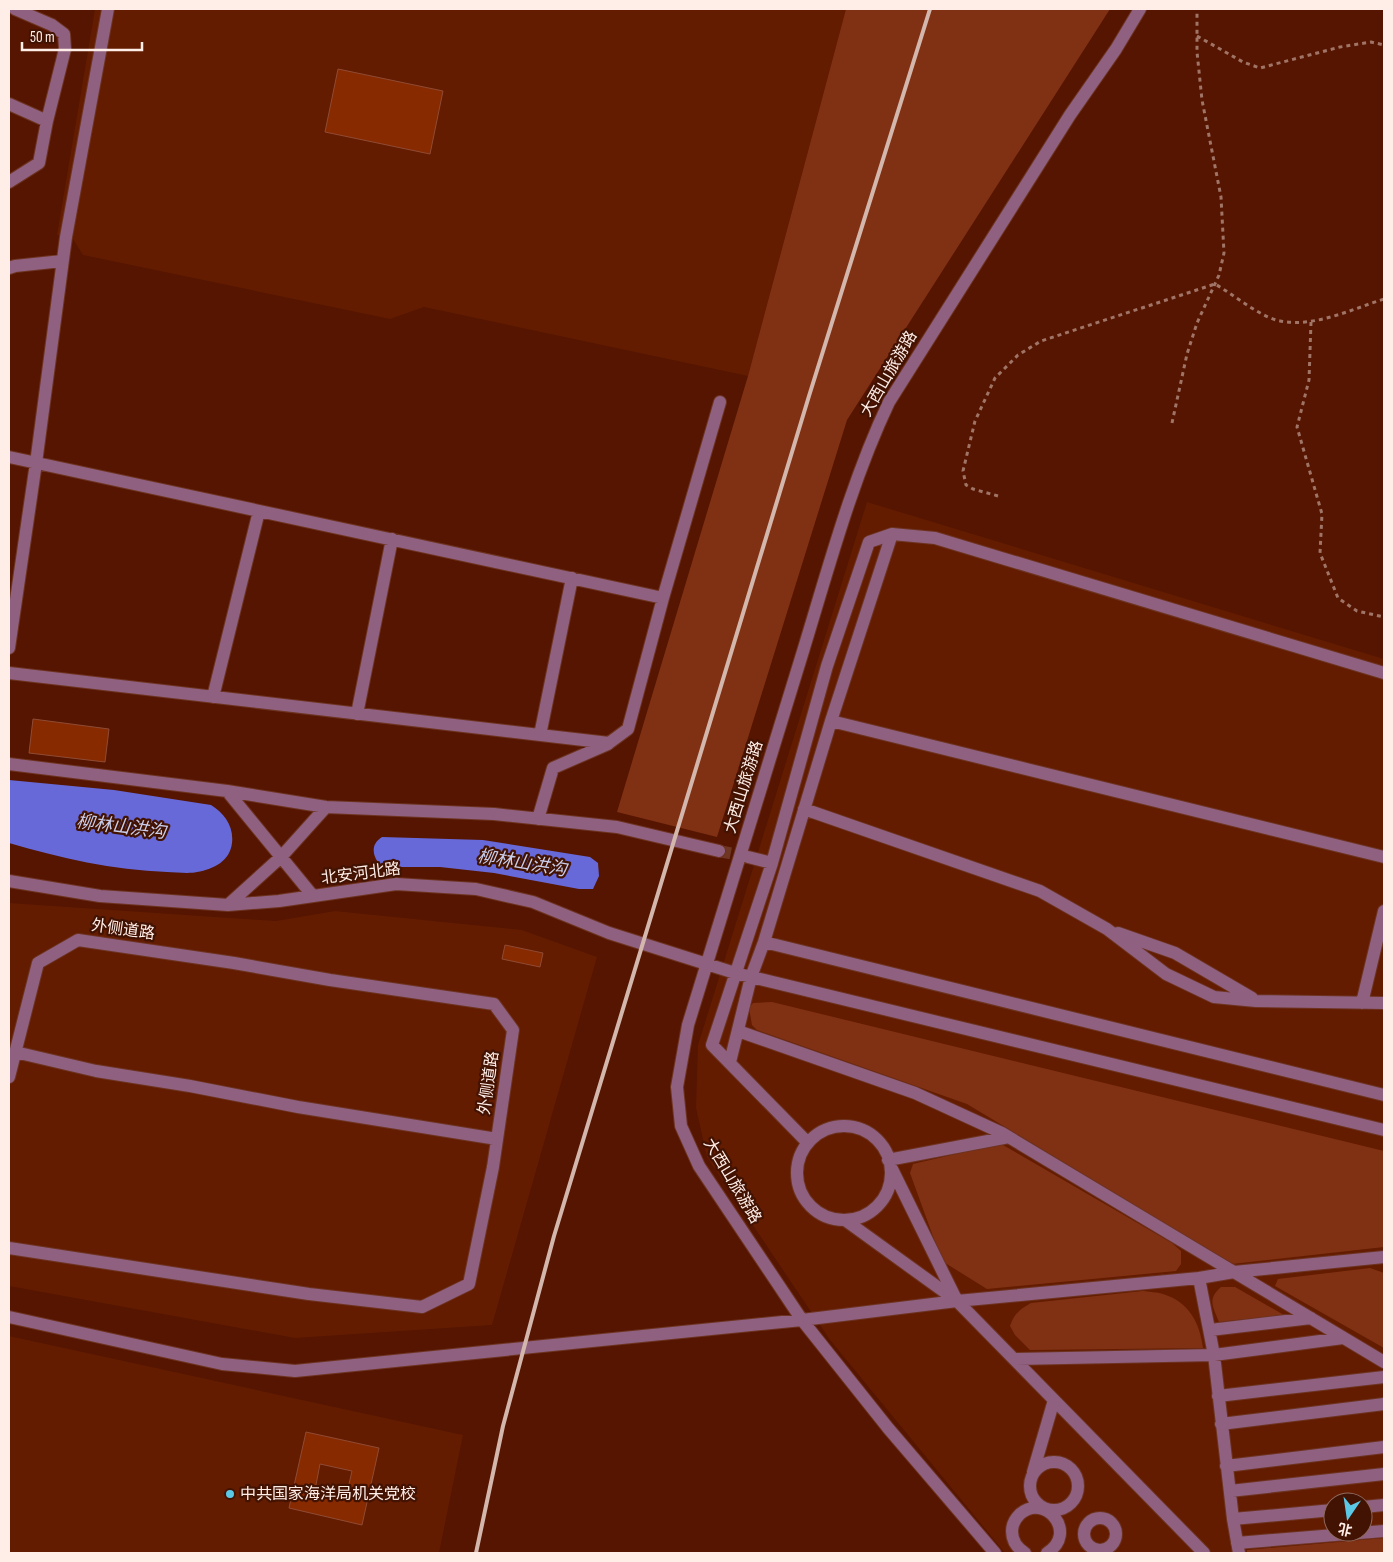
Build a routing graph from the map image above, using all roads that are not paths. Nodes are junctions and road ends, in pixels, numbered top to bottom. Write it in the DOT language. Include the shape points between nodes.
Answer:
graph roads {
  1 [pos="15,9"];
  2 [pos="108,9"];
  3 [pos="1140,9"];
  4 [pos="9,104"];
  5 [pos="47,121"];
  6 [pos="9,182"];
  7 [pos="62,261"];
  8 [pos="9,268"];
  9 [pos="720,402"];
  10 [pos="9,457"];
  11 [pos="36,463"];
  12 [pos="259,511"];
  13 [pos="892,534"];
  14 [pos="392,540"];
  15 [pos="572,578"];
  16 [pos="663,598"];
  17 [pos="9,648"];
  18 [pos="1384,672"];
  19 [pos="9,673"];
  20 [pos="214,697"];
  21 [pos="357,714"];
  22 [pos="831,721"];
  23 [pos="540,735"];
  24 [pos="609,743"];
  25 [pos="9,764"];
  26 [pos="227,792"];
  27 [pos="326,807"];
  28 [pos="804,808"];
  29 [pos="538,819"];
  30 [pos="719,851"];
  31 [pos="748,857"];
  32 [pos="1384,857"];
  33 [pos="281,858"];
  34 [pos="772,863"];
  35 [pos="9,881"];
  36 [pos="313,896"];
  37 [pos="228,905"];
  38 [pos="1384,911"];
  39 [pos="1107,929"];
  40 [pos="764,942"];
  41 [pos="707,964"];
  42 [pos="735,973"];
  43 [pos="751,977"];
  44 [pos="1256,1000"];
  45 [pos="1362,1003"];
  46 [pos="1384,1003"];
  47 [pos="738,1031"];
  48 [pos="15,1052"];
  49 [pos="730,1062"];
  50 [pos="9,1077"];
  51 [pos="1384,1096"];
  52 [pos="1384,1130"];
  53 [pos="1009,1137"];
  54 [pos="497,1139"];
  55 [pos="808,1143"];
  56 [pos="889,1163"];
  57 [pos="845,1220"];
  58 [pos="9,1248"];
  59 [pos="1384,1257"];
  60 [pos="1234,1272"];
  61 [pos="1199,1278"];
  62 [pos="957,1301"];
  63 [pos="9,1317"];
  64 [pos="1310,1318"];
  65 [pos="802,1320"];
  66 [pos="1210,1330"];
  67 [pos="1344,1338"];
  68 [pos="1214,1355"];
  69 [pos="1014,1359"];
  70 [pos="1384,1362"];
  71 [pos="1384,1377"];
  72 [pos="1218,1396"];
  73 [pos="1054,1400"];
  74 [pos="1384,1404"];
  75 [pos="1221,1424"];
  76 [pos="1384,1447"];
  77 [pos="1226,1466"];
  78 [pos="1384,1474"];
  79 [pos="1031,1476"];
  80 [pos="1230,1491"];
  81 [pos="1044,1510"];
  82 [pos="1323,1511"];
  83 [pos="1233,1519"];
  84 [pos="1384,1532"];
  85 [pos="1013,1540"];
  86 [pos="1238,1548"];
  87 [pos="994,1553"];
  88 [pos="1015,1553"];
  89 [pos="1025,1553"];
  90 [pos="1047,1553"];
  91 [pos="1204,1553"];
  1 -- 5 [label="street" via="52,25 64,34 65,49"];
  2 -- 7 [label="street"];
  3 -- 41 [label="street, 大西山旅游路" via="899,385 872,438"];
  4 -- 5 [label="street"];
  5 -- 6 [label="street" via="39,163"];
  7 -- 8 [label="street"];
  7 -- 11 [label="street"];
  9 -- 16 [label="street"];
  10 -- 11 [label="street"];
  11 -- 12 [label="street"];
  11 -- 17 [label="street"];
  12 -- 14 [label="street"];
  12 -- 20 [label="street"];
  13 -- 18 [label="street" via="935,538"];
  13 -- 22 [label="street"];
  13 -- 34 [label="street" via="869,542 827,666"];
  14 -- 15 [label="street"];
  14 -- 21 [label="street"];
  15 -- 16 [label="street"];
  15 -- 23 [label="street"];
  16 -- 24 [label="street" via="628,729"];
  19 -- 20 [label="street"];
  20 -- 21 [label="street"];
  21 -- 23 [label="street"];
  22 -- 28 [label="street"];
  22 -- 32 [label="street"];
  23 -- 24 [label="street"];
  24 -- 29 [label="street" via="553,768"];
  25 -- 26 [label="street"];
  26 -- 27 [label="street"];
  26 -- 33 [label="street"];
  27 -- 29 [label="street" via="494,814"];
  27 -- 33 [label="street"];
  28 -- 39 [label="street" via="1040,892"];
  28 -- 40 [label="street"];
  29 -- 30 [label="street" via="617,827"];
  31 -- 34 [label="street"];
  33 -- 36 [label="street"];
  33 -- 37 [label="street"];
  34 -- 42 [label="street"];
  35 -- 37 [label="street, 北安河北路" via="100,896"];
  36 -- 37 [label="street, 北安河北路"];
  36 -- 41 [label="street, 北安河北路" via="396,884 476,889 533,902 609,933"];
  38 -- 45 [label="street"];
  39 -- 44 [label="street" via="1175,953"];
  39 -- 44 [label="street" via="1166,974 1214,997"];
  40 -- 43 [label="street"];
  40 -- 51 [label="street"];
  41 -- 42 [label="street, 北安河北路"];
  41 -- 65 [label="street, 大西山旅游路" via="688,1025 677,1087 681,1126 699,1166"];
  42 -- 43 [label="street, 北安河北路"];
  42 -- 49 [label="street" via="712,1045"];
  43 -- 47 [label="street"];
  43 -- 52 [label="street, 北安河北路"];
  44 -- 45 [label="street"];
  45 -- 46 [label="street"];
  47 -- 49 [label="street"];
  47 -- 53 [label="street" via="914,1093"];
  48 -- 50 [label="street, 外侧道路"];
  48 -- 54 [label="street" via="96,1071"];
  48 -- 54 [label="street, 外侧道路" via="38,963 78,940 494,1004 513,1030"];
  49 -- 55 [label="street"];
  53 -- 56 [label="street"];
  53 -- 60 [label="street"];
  54 -- 58 [label="street, 外侧道路" via="469,1284 422,1307 309,1294"];
  55 -- 56 [label="street" via="820,1133 849,1127 864,1131 877,1140"];
  55 -- 57 [label="street" via="798,1164 798,1186 816,1211 829,1218"];
  56 -- 57 [label="street" via="890,1182 885,1197 861,1217"];
  56 -- 62 [label="street"];
  57 -- 62 [label="street"];
  59 -- 60 [label="street"];
  60 -- 61 [label="street"];
  60 -- 64 [label="street"];
  61 -- 62 [label="street"];
  61 -- 66 [label="street"];
  62 -- 65 [label="street"];
  62 -- 69 [label="street"];
  63 -- 65 [label="street" via="222,1364 295,1371"];
  64 -- 66 [label="street"];
  64 -- 67 [label="street"];
  65 -- 87 [label="street, 大西山旅游路"];
  66 -- 68 [label="street"];
  67 -- 68 [label="street"];
  67 -- 70 [label="street"];
  68 -- 69 [label="street"];
  68 -- 72 [label="street"];
  69 -- 73 [label="street"];
  71 -- 72 [label="street"];
  72 -- 75 [label="street"];
  73 -- 79 [label="street"];
  73 -- 91 [label="street"];
  74 -- 75 [label="street"];
  75 -- 77 [label="street"];
  76 -- 77 [label="street"];
  77 -- 80 [label="street"];
  78 -- 80 [label="street"];
  79 -- 81 [label="street" via="1033,1499"];
  79 -- 81 [label="street" via="1042,1464 1058,1462 1066,1464 1077,1476 1079,1484 1074,1500 1061,1509"];
  80 -- 83 [label="street"];
  81 -- 85 [label="street" via="1031,1508 1020,1515 1013,1526"];
  81 -- 90 [label="street" via="1056,1519 1060,1534 1054,1548"];
  82 -- 83 [label="street"];
  83 -- 86 [label="street"];
  84 -- 86 [label="street"];
  85 -- 88 [label="street"];
  85 -- 89 [label="street"];
}
